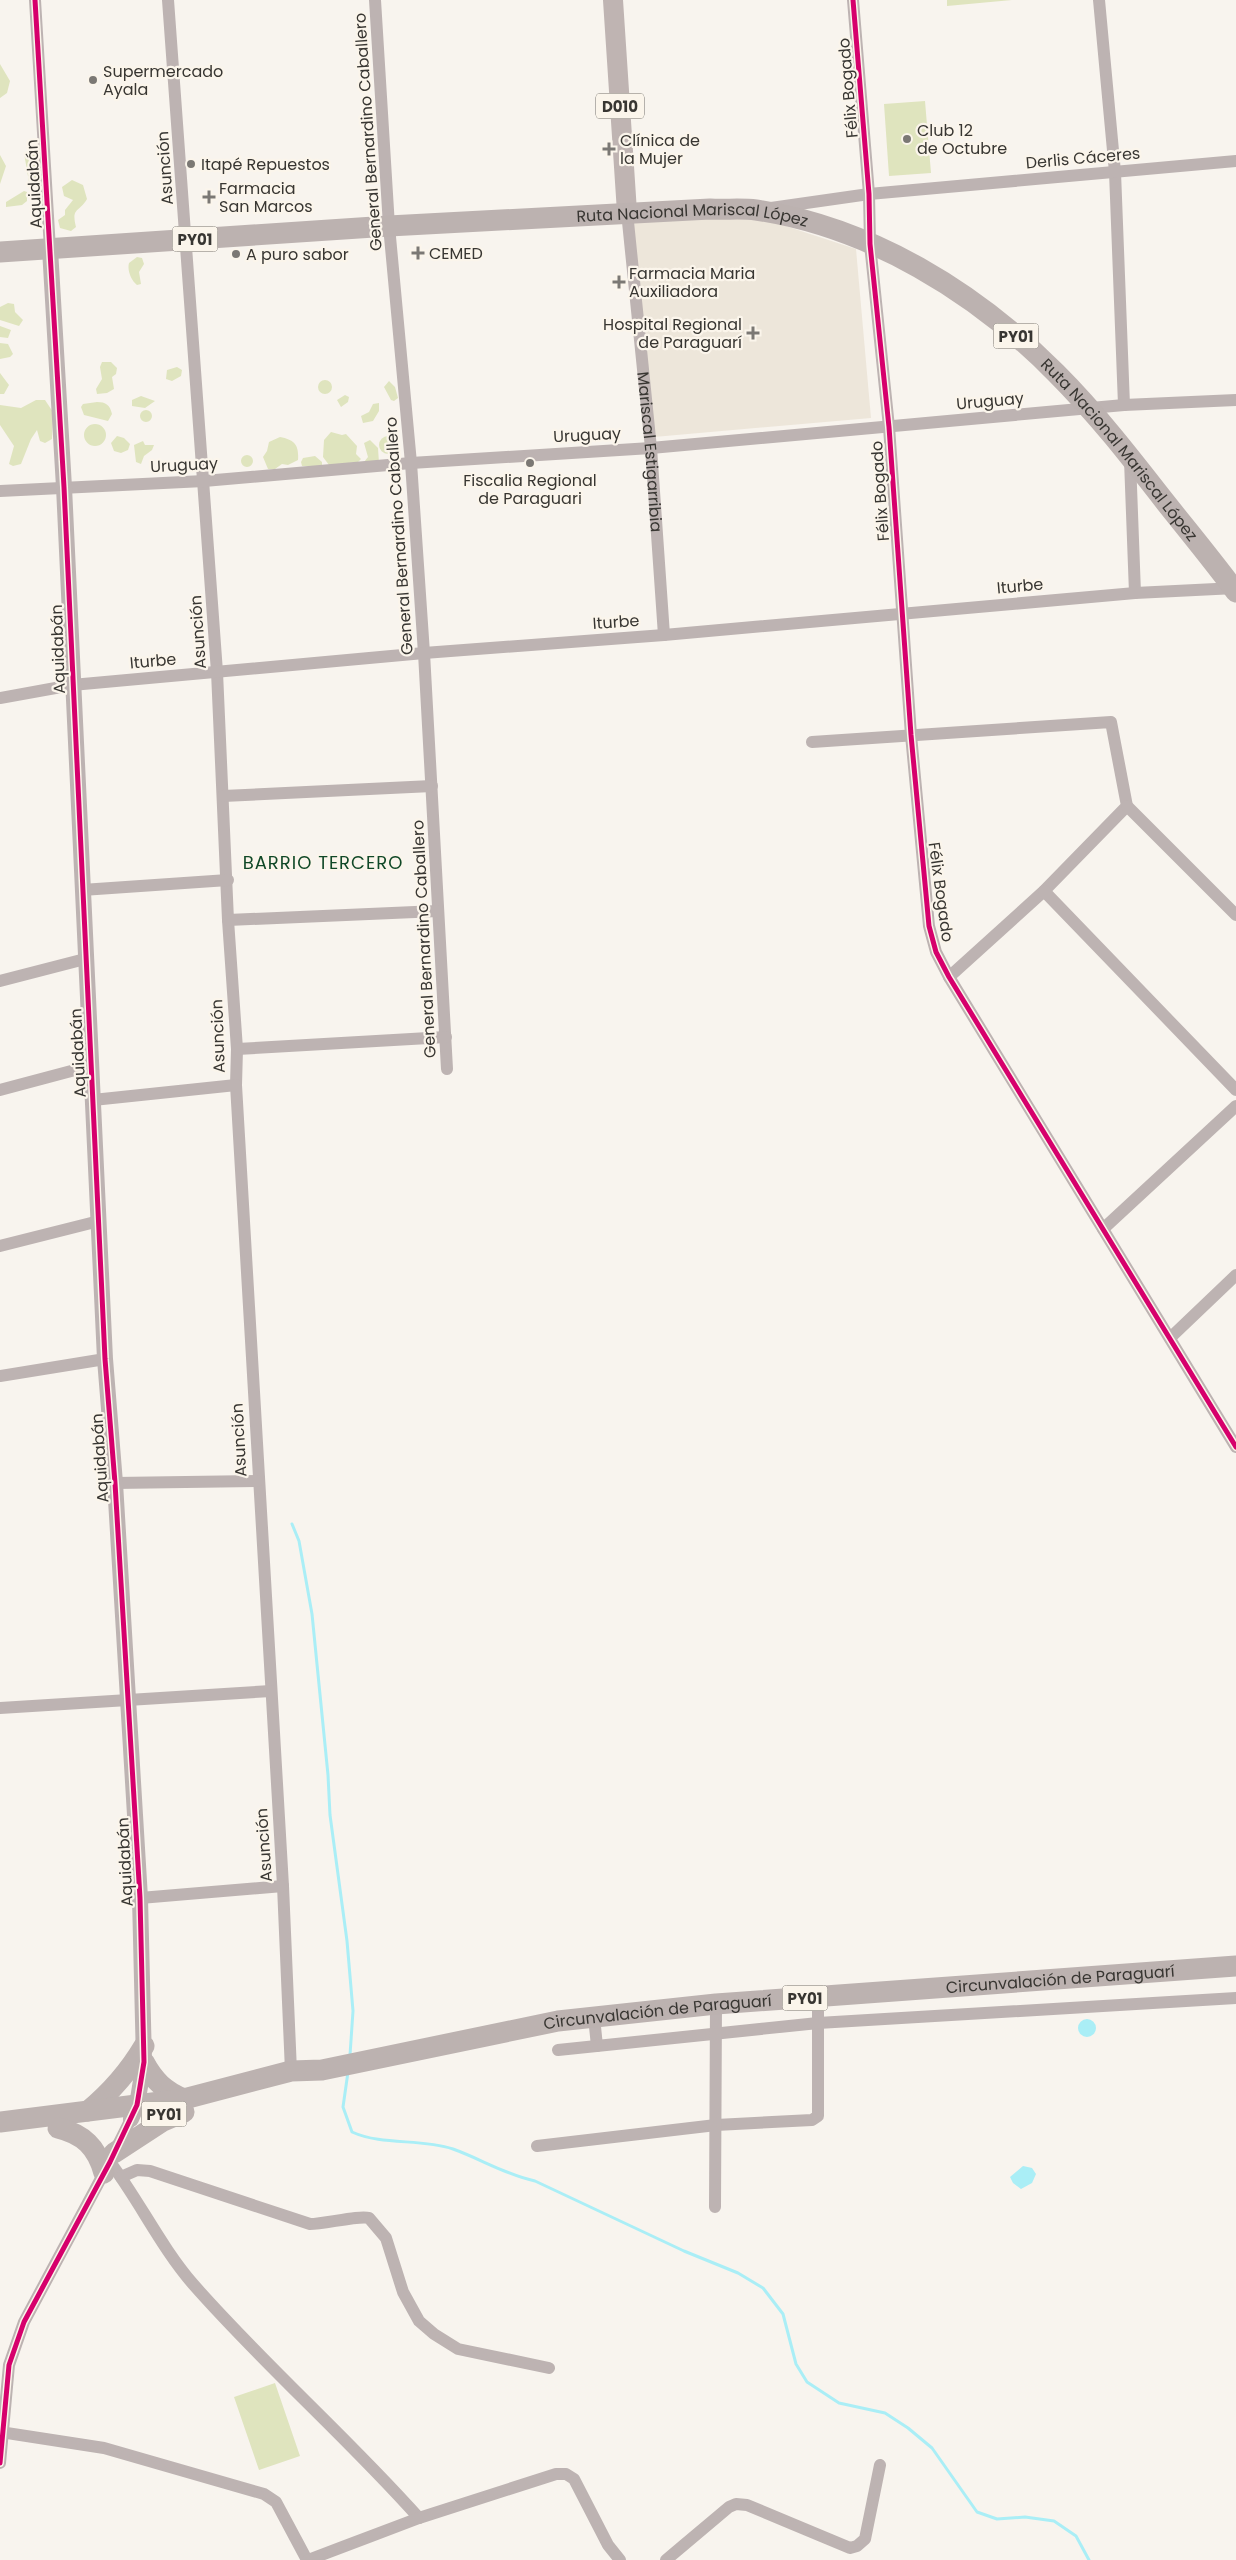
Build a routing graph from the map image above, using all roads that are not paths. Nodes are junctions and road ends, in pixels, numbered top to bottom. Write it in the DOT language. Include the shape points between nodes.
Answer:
graph roads {
  1 [pos="36,0"];
  2 [pos="168,0"];
  3 [pos="376,0"];
  4 [pos="613,0"];
  5 [pos="853,0"];
  6 [pos="1099,0"];
  7 [pos="1236,161"];
  8 [pos="1115,172"];
  9 [pos="869,194"];
  10 [pos="754,210"];
  11 [pos="627,212"];
  12 [pos="389,226"];
  13 [pos="187,239"];
  14 [pos="870,244"];
  15 [pos="50,249"];
  16 [pos="0,252"];
  17 [pos="1236,400"];
  18 [pos="1124,405"];
  19 [pos="1088,409"];
  20 [pos="889,427"];
  21 [pos="651,448"];
  22 [pos="1130,457"];
  23 [pos="411,463"];
  24 [pos="204,481"];
  25 [pos="64,487"];
  26 [pos="0,491"];
  27 [pos="1235,589"];
  28 [pos="1135,593"];
  29 [pos="901,612"];
  30 [pos="664,635"];
  31 [pos="424,653"];
  32 [pos="217,672"];
  33 [pos="72,685"];
  34 [pos="0,698"];
  35 [pos="911,735"];
  36 [pos="812,742"];
  37 [pos="432,786"];
  38 [pos="223,796"];
  39 [pos="1127,806"];
  40 [pos="228,880"];
  41 [pos="82,890"];
  42 [pos="1044,891"];
  43 [pos="438,911"];
  44 [pos="1236,914"];
  45 [pos="228,920"];
  46 [pos="85,959"];
  47 [pos="949,977"];
  48 [pos="0,980"];
  49 [pos="446,1037"];
  50 [pos="237,1049"];
  51 [pos="90,1066"];
  52 [pos="447,1069"];
  53 [pos="236,1085"];
  54 [pos="0,1090"];
  55 [pos="1236,1090"];
  56 [pos="93,1100"];
  57 [pos="1236,1106"];
  58 [pos="99,1221"];
  59 [pos="1103,1229"];
  60 [pos="0,1246"];
  61 [pos="1236,1275"];
  62 [pos="1170,1338"];
  63 [pos="105,1359"];
  64 [pos="0,1376"];
  65 [pos="1236,1445"];
  66 [pos="257,1482"];
  67 [pos="115,1483"];
  68 [pos="271,1691"];
  69 [pos="127,1700"];
  70 [pos="0,1708"];
  71 [pos="283,1886"];
  72 [pos="140,1898"];
  73 [pos="1236,1966"];
  74 [pos="818,1997"];
  75 [pos="1236,1998"];
  76 [pos="716,2004"];
  77 [pos="594,2017"];
  78 [pos="818,2023"];
  79 [pos="716,2034"];
  80 [pos="597,2046"];
  81 [pos="558,2050"];
  82 [pos="144,2054"];
  83 [pos="322,2070"];
  84 [pos="291,2071"];
  85 [pos="184,2105"];
  86 [pos="88,2111"];
  87 [pos="134,2112"];
  88 [pos="0,2122"];
  89 [pos="716,2125"];
  90 [pos="58,2128"];
  91 [pos="0,2134"];
  92 [pos="538,2146"];
  93 [pos="112,2166"];
  94 [pos="715,2207"];
  95 [pos="4,2364"];
  96 [pos="549,2368"];
  97 [pos="1,2432"];
  98 [pos="0,2463"];
  99 [pos="880,2465"];
  100 [pos="419,2518"];
  101 [pos="681,2555"];
  102 [pos="307,2560"];
  103 [pos="620,2560"];
  104 [pos="666,2560"];
  1 -- 15 [label="street, Aquidabán"];
  2 -- 13 [label="street, Asunción"];
  3 -- 12 [label="street, General Bernardino Caballero"];
  4 -- 11 [label="main road, Mariscal Estigarribia / D010"];
  5 -- 9 [label="street, Félix Bogado"];
  6 -- 8 [label="street"];
  7 -- 8 [label="street, Derlis Cáceres"];
  8 -- 9 [label="street, Derlis Cáceres"];
  8 -- 18 [label="street"];
  9 -- 10 [label="street, Derlis Cáceres"];
  9 -- 14 [label="street, Félix Bogado"];
  10 -- 11 [label="highway, Ruta Nacional Mariscal López / PY01"];
  10 -- 14 [label="highway, Ruta Nacional Mariscal López / PY01" via="827,227"];
  11 -- 12 [label="highway, Ruta Nacional Mariscal López / PY01"];
  11 -- 21 [label="street, Mariscal Estigarribia"];
  12 -- 13 [label="highway, Ruta Nacional Mariscal López / PY01"];
  12 -- 23 [label="street, General Bernardino Caballero"];
  13 -- 15 [label="highway, Ruta Nacional Mariscal López / PY01"];
  13 -- 24 [label="street, Asunción"];
  14 -- 19 [label="highway, Ruta Nacional Mariscal López / PY01" via="944,282 985,310 1057,373"];
  14 -- 20 [label="street, Félix Bogado"];
  15 -- 16 [label="highway, Ruta Nacional Mariscal López / PY01"];
  15 -- 25 [label="street, Aquidabán"];
  17 -- 18 [label="street, Uruguay"];
  18 -- 19 [label="street, Uruguay"];
  19 -- 20 [label="street, Uruguay"];
  19 -- 22 [label="highway, Ruta Nacional Mariscal López / PY01"];
  20 -- 21 [label="street, Uruguay"];
  20 -- 29 [label="street, Félix Bogado"];
  21 -- 23 [label="street, Uruguay"];
  21 -- 30 [label="street, Mariscal Estigarribia"];
  22 -- 27 [label="highway, Ruta Nacional Mariscal López / PY01"];
  22 -- 28 [label="street"];
  23 -- 24 [label="street, Uruguay"];
  23 -- 31 [label="street, General Bernardino Caballero"];
  24 -- 25 [label="street, Uruguay"];
  24 -- 32 [label="street, Asunción"];
  25 -- 26 [label="street, Uruguay"];
  25 -- 33 [label="street, Aquidabán"];
  27 -- 28 [label="street, Iturbe"];
  28 -- 29 [label="street, Iturbe"];
  29 -- 30 [label="street, Iturbe"];
  29 -- 35 [label="street, Félix Bogado"];
  30 -- 31 [label="street, Iturbe"];
  31 -- 32 [label="street, Iturbe"];
  31 -- 37 [label="street, General Bernardino Caballero"];
  32 -- 33 [label="street, Iturbe"];
  32 -- 38 [label="street, Asunción"];
  33 -- 34 [label="street, Iturbe"];
  33 -- 41 [label="street, Aquidabán"];
  35 -- 36 [label="street"];
  35 -- 39 [label="street" via="1111,722"];
  35 -- 47 [label="street, Félix Bogado" via="929,926 936,952"];
  37 -- 38 [label="street"];
  37 -- 43 [label="street, General Bernardino Caballero"];
  38 -- 40 [label="street, Asunción"];
  39 -- 42 [label="street"];
  39 -- 44 [label="street"];
  40 -- 41 [label="street"];
  40 -- 45 [label="street, Asunción"];
  41 -- 46 [label="street, Aquidabán"];
  42 -- 47 [label="street"];
  42 -- 55 [label="street"];
  43 -- 45 [label="street"];
  43 -- 49 [label="street, General Bernardino Caballero"];
  45 -- 50 [label="street, Asunción"];
  46 -- 48 [label="street"];
  46 -- 51 [label="street, Aquidabán"];
  47 -- 59 [label="street, Félix Bogado"];
  49 -- 50 [label="street"];
  49 -- 52 [label="street, General Bernardino Caballero"];
  50 -- 53 [label="street, Asunción"];
  51 -- 54 [label="street"];
  51 -- 56 [label="street, Aquidabán"];
  53 -- 56 [label="street"];
  53 -- 66 [label="street, Asunción"];
  56 -- 58 [label="street, Aquidabán"];
  57 -- 59 [label="street"];
  58 -- 60 [label="street"];
  58 -- 63 [label="street, Aquidabán"];
  59 -- 62 [label="street, Félix Bogado"];
  61 -- 62 [label="street"];
  62 -- 65 [label="street, Félix Bogado"];
  63 -- 64 [label="street"];
  63 -- 67 [label="street, Aquidabán"];
  66 -- 67 [label="street"];
  66 -- 68 [label="street, Asunción"];
  67 -- 69 [label="street, Aquidabán"];
  68 -- 69 [label="street"];
  68 -- 71 [label="street, Asunción"];
  69 -- 70 [label="street"];
  69 -- 72 [label="street, Aquidabán"];
  71 -- 72 [label="street"];
  71 -- 84 [label="street, Asunción"];
  72 -- 82 [label="street, Aquidabán"];
  73 -- 74 [label="highway, Circunvalación de Paraguarí / PY01"];
  74 -- 76 [label="highway, Circunvalación de Paraguarí / PY01"];
  74 -- 78 [label="street"];
  75 -- 78 [label="street"];
  76 -- 77 [label="highway, Circunvalación de Paraguarí / PY01"];
  76 -- 79 [label="street"];
  77 -- 80 [label="street"];
  77 -- 83 [label="highway, Circunvalación de Paraguarí / PY01" via="558,2021"];
  78 -- 79 [label="street"];
  78 -- 89 [label="street" via="818,2116 812,2120"];
  79 -- 80 [label="street"];
  79 -- 89 [label="street"];
  80 -- 81 [label="street"];
  82 -- 85 [label="highway" via="152,2076"];
  82 -- 86 [label="highway" via="113,2090"];
  82 -- 87 [label="street, Aquidabán"];
  83 -- 84 [label="highway, Circunvalación de Paraguarí / PY01"];
  83 -- 85 [label="highway, Circunvalación de Paraguarí / PY01" via="290,2087"];
  84 -- 85 [label="highway, Circunvalación de Paraguarí / PY01"];
  85 -- 87 [label="highway, Circunvalación de Paraguarí / PY01"];
  85 -- 93 [label="highway"];
  86 -- 87 [label="highway, Circunvalación de Paraguarí / PY01"];
  86 -- 88 [label="highway, Circunvalación de Paraguarí / PY01"];
  87 -- 90 [label="highway, Circunvalación de Paraguarí / PY01"];
  87 -- 93 [label="street"];
  89 -- 92 [label="street"];
  89 -- 94 [label="street"];
  90 -- 91 [label="highway, Circunvalación de Paraguarí / PY01"];
  90 -- 93 [label="highway" via="77,2134"];
  93 -- 95 [label="street" via="24,2322"];
  93 -- 96 [label="street" via="150,2171 310,2224 369,2218 386,2238 403,2292 419,2321 434,2334 458,2349"];
  93 -- 100 [label="street" via="155,2233 192,2282 276,2373"];
  95 -- 97 [label="street"];
  97 -- 98 [label="street"];
  97 -- 102 [label="street" via="104,2448 264,2494 276,2502"];
  99 -- 101 [label="street" via="865,2539 858,2546 850,2548 736,2504 729,2506"];
  100 -- 102 [label="street"];
  100 -- 103 [label="street" via="548,2476 566,2474 574,2479 608,2545"];
  101 -- 104 [label="street"];
}
